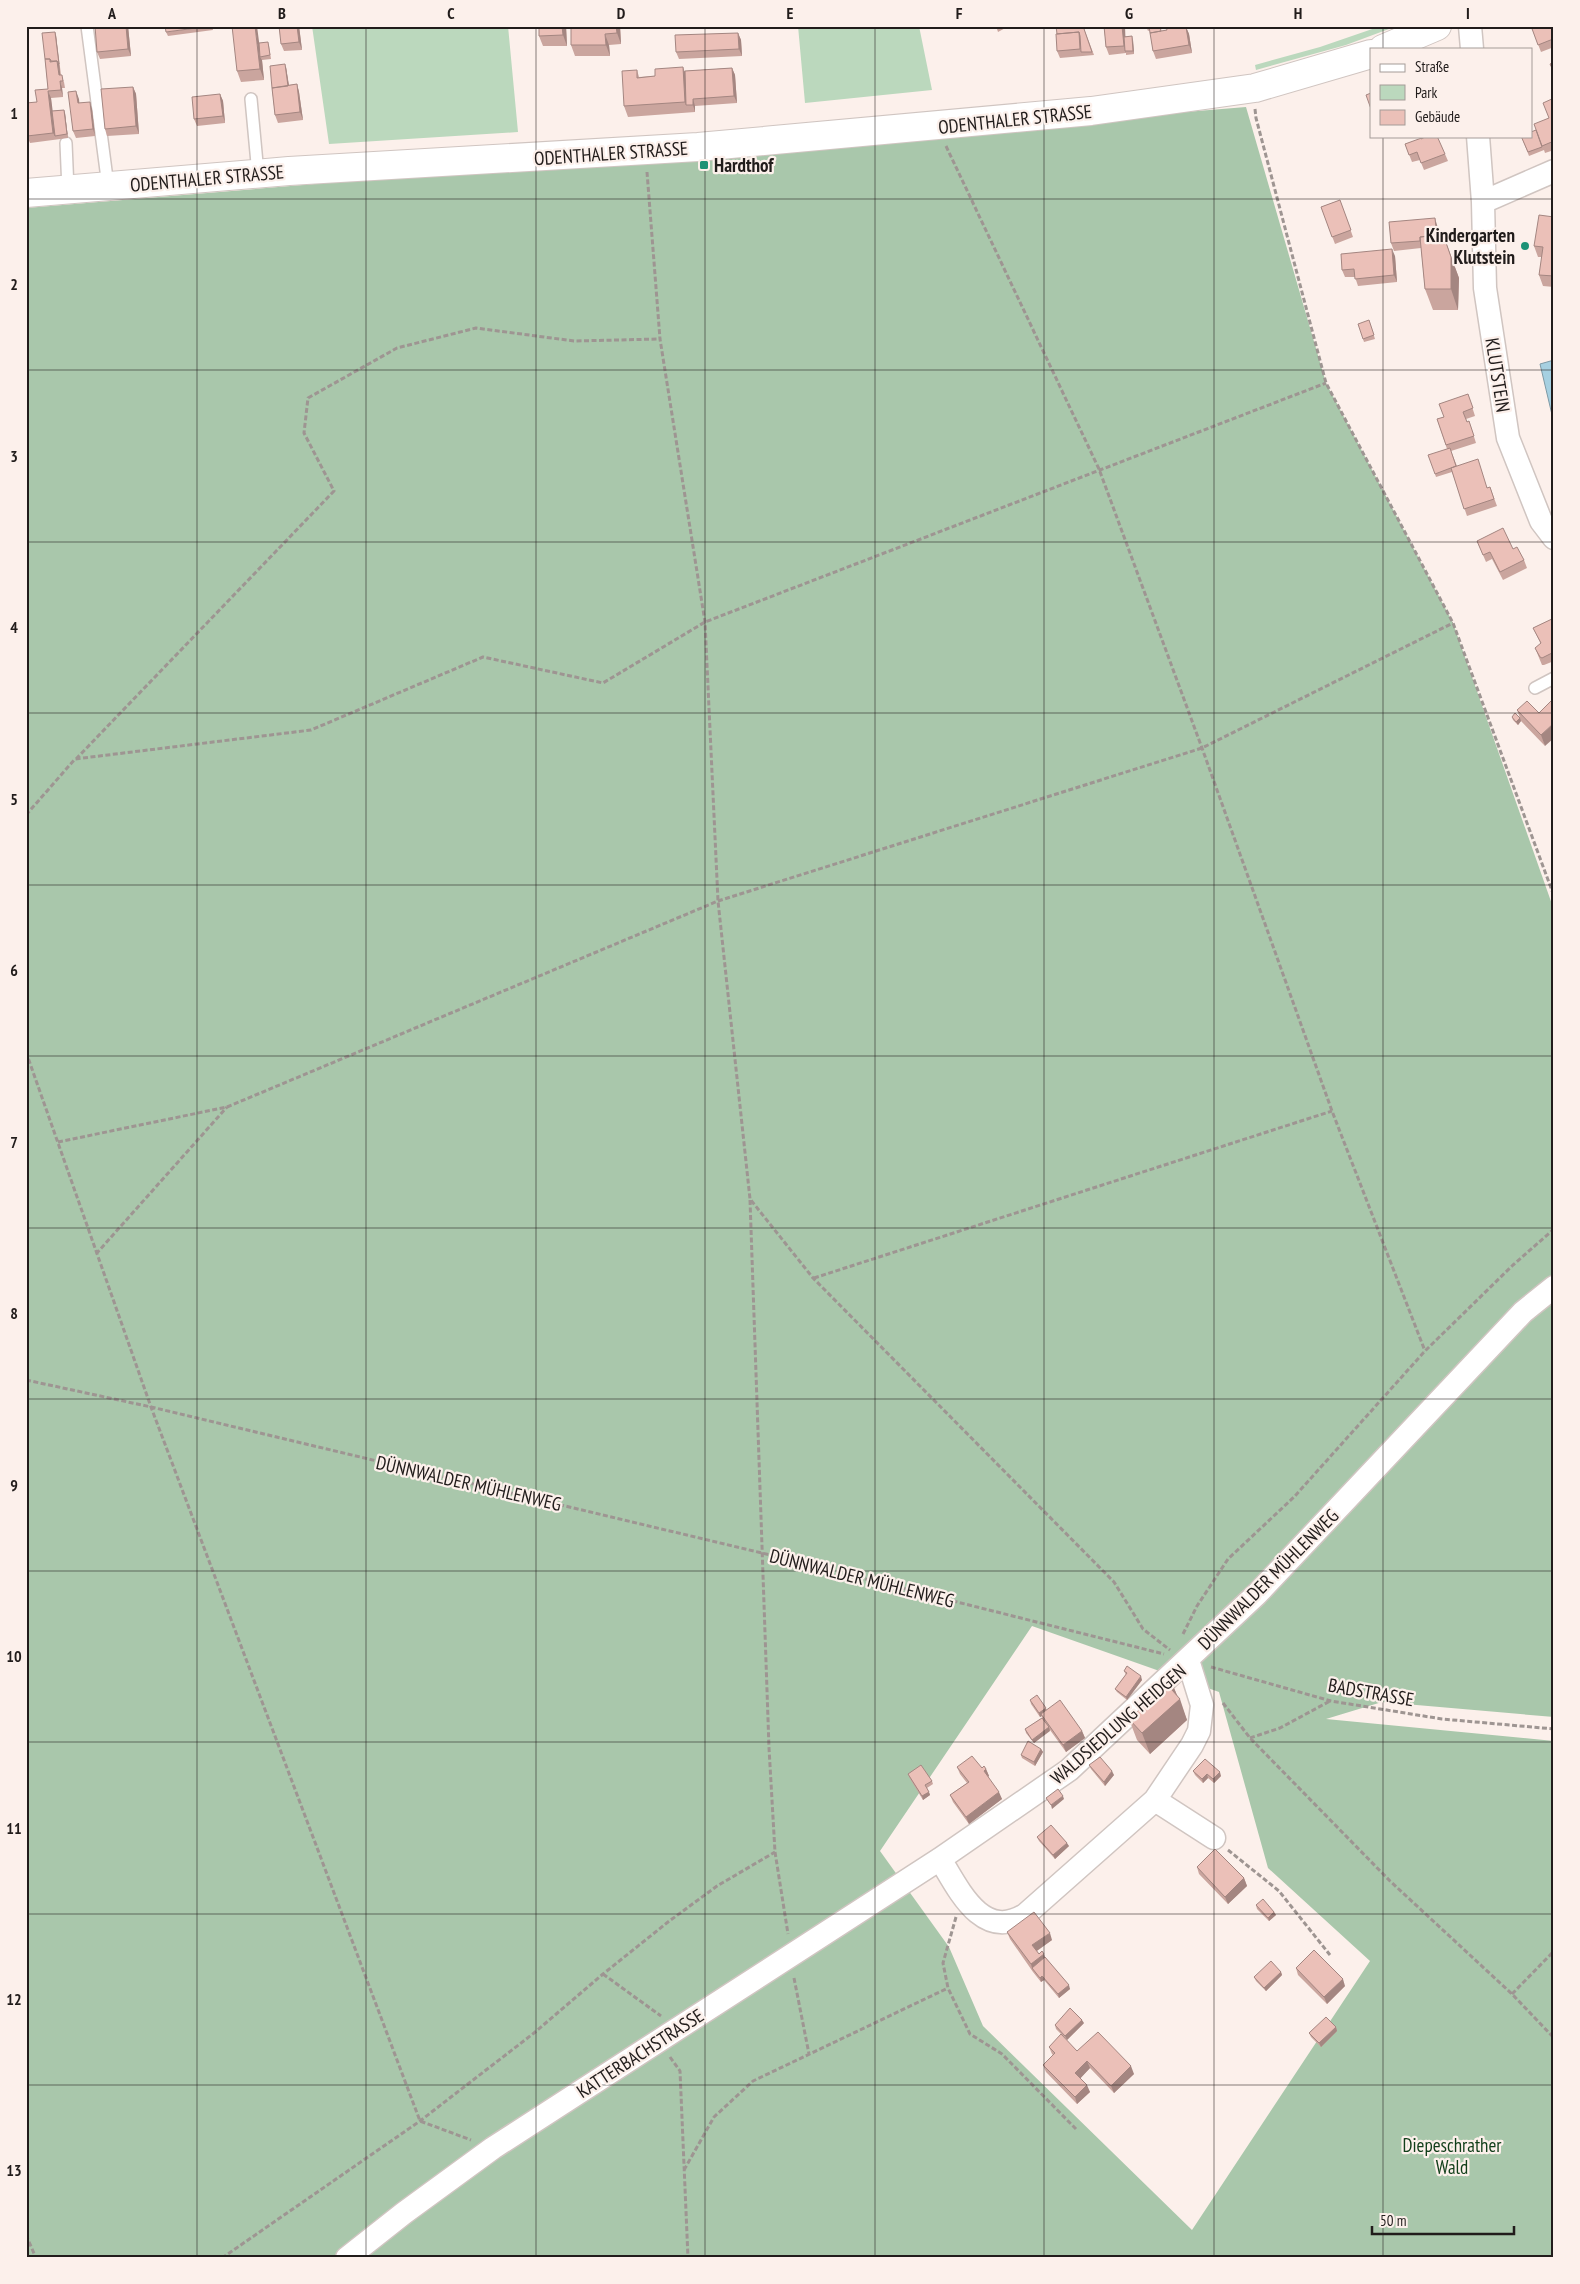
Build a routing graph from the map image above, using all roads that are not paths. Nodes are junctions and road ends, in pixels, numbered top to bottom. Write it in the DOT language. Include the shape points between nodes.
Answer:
graph roads {
  1 [pos="87,26"];
  2 [pos="1437,26"];
  3 [pos="1470,26"];
  4 [pos="1385,48"];
  5 [pos="1472,48"];
  6 [pos="1370,54"];
  7 [pos="250,99"];
  8 [pos="1478,138"];
  9 [pos="66,144"];
  10 [pos="1554,171"];
  11 [pos="258,174"];
  12 [pos="108,186"];
  13 [pos="68,190"];
  14 [pos="26,193"];
  15 [pos="1483,202"];
  16 [pos="1554,538"];
  17 [pos="1554,678"];
  18 [pos="1535,688"];
  19 [pos="1554,1287"];
  20 [pos="1179,1653"];
  21 [pos="1155,1800"];
  22 [pos="1214,1838"];
  23 [pos="940,1859"];
  24 [pos="347,2258"];
  1 -- 12 [label="lane"];
  2 -- 4 [label="main road"];
  3 -- 5 [label="street"];
  6 -- 11 [label="main road, ODENTHALER STRASSE" via="1255,88 1091,111 646,151"];
  7 -- 11 [label="lane"];
  8 -- 15 [label="street, KLUTSTEIN"];
  9 -- 13 [label="lane"];
  10 -- 15 [label="street"];
  11 -- 12 [label="main road, ODENTHALER STRASSE"];
  12 -- 13 [label="main road, ODENTHALER STRASSE"];
  13 -- 14 [label="main road, ODENTHALER STRASSE"];
  15 -- 16 [label="street, KLUTSTEIN" via="1485,288 1508,438 1541,521"];
  17 -- 18 [label="lane"];
  19 -- 20 [label="street, DÜNNWALDER MÜHLENWEG" via="1523,1312 1257,1594"];
  20 -- 21 [label="street, WALDSIEDLUNG HEIDGEN" via="1202,1705 1199,1731"];
  20 -- 23 [label="street, WALDSIEDLUNG HEIDGEN" via="1069,1770"];
  21 -- 22 [label="street"];
  21 -- 23 [label="street, WALDSIEDLUNG HEIDGEN" via="1014,1922 985,1918 962,1895"];
  23 -- 24 [label="street, KATTERBACHSTRASSE" via="493,2148"];
}
